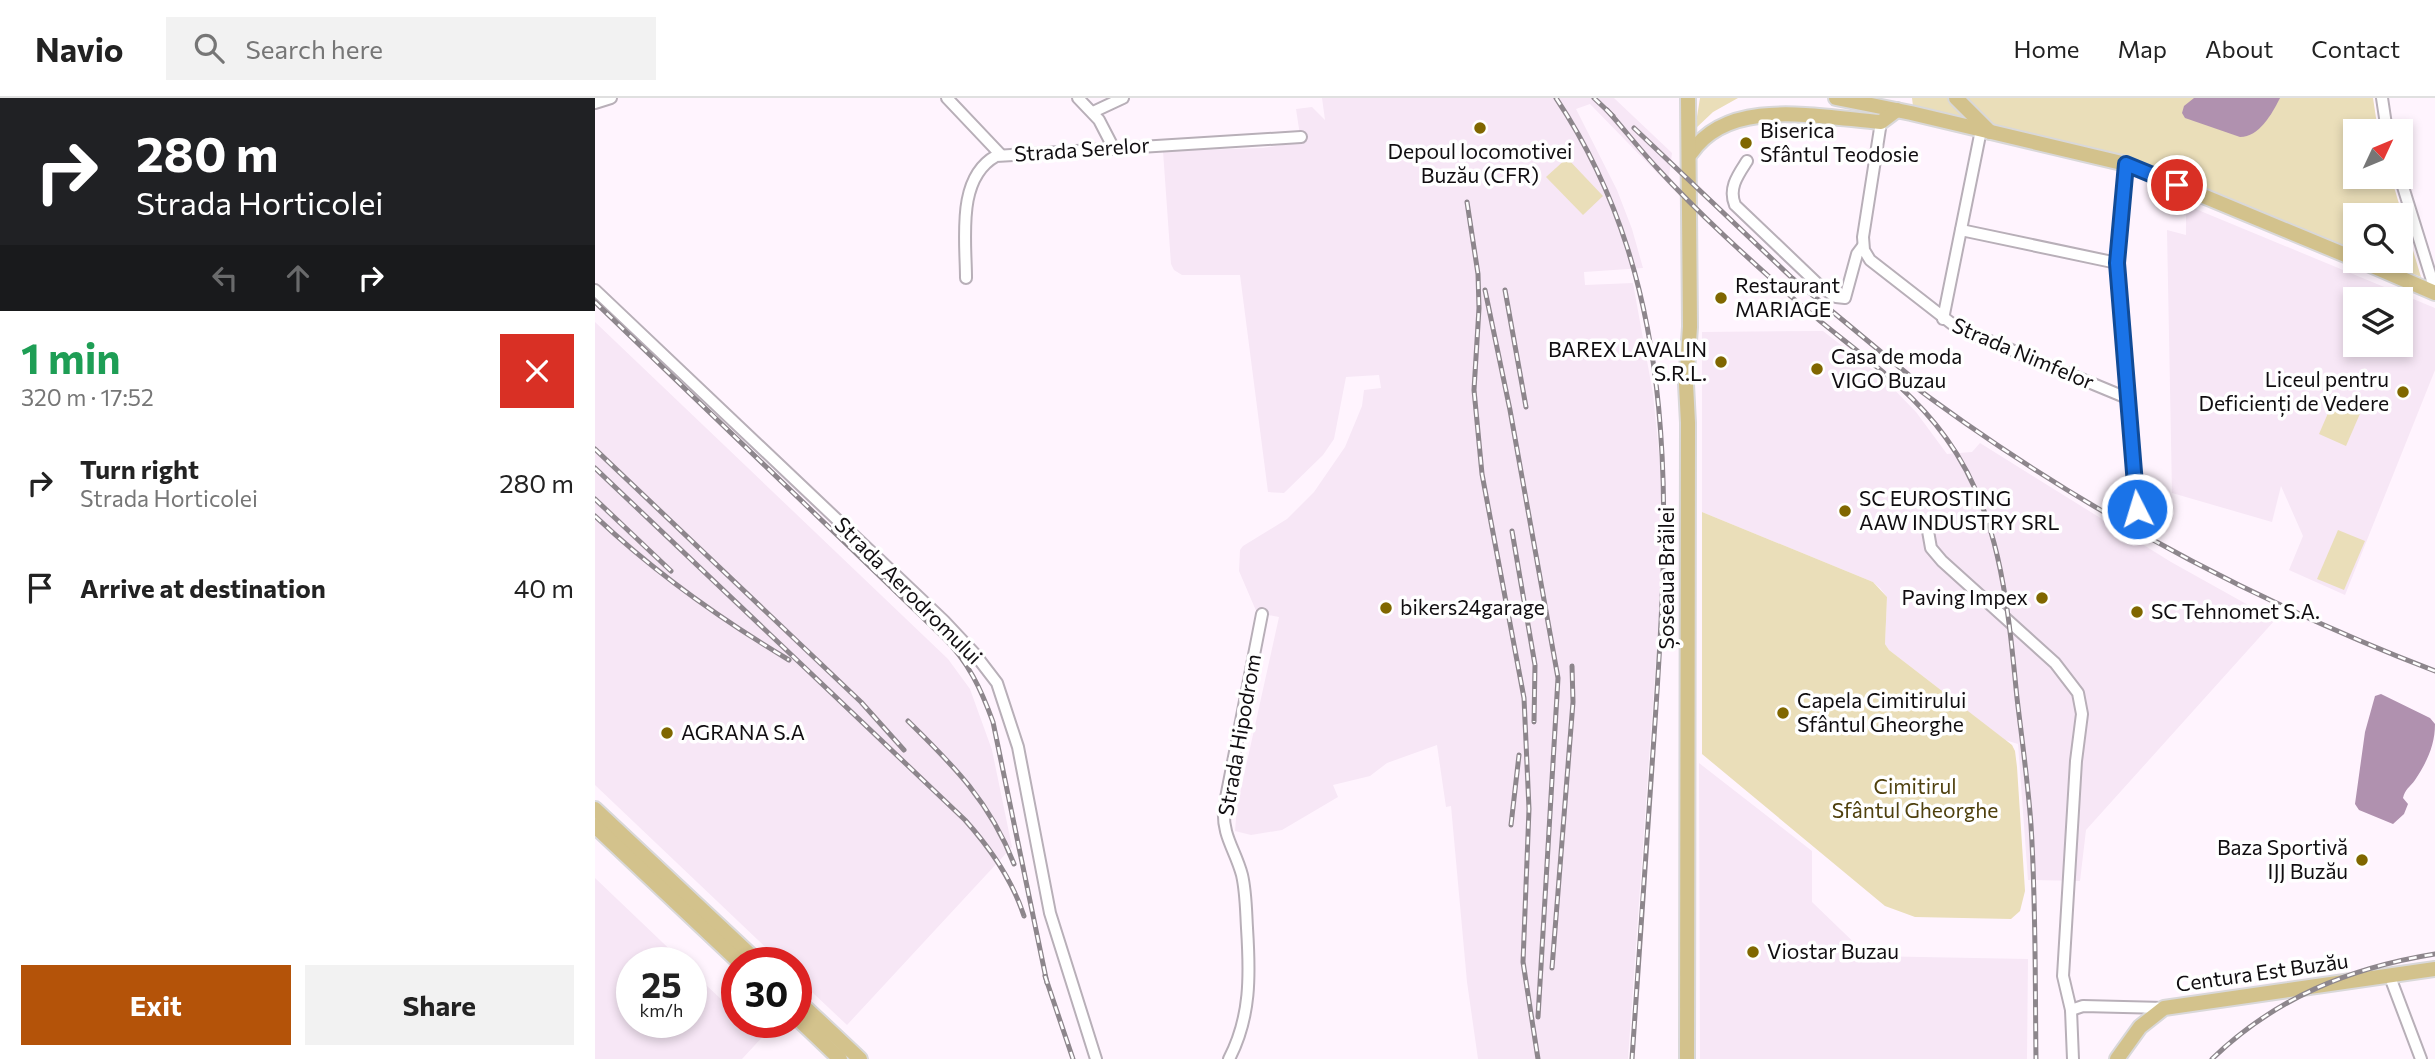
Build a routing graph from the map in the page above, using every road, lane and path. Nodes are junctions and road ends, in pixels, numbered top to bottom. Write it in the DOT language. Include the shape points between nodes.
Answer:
graph roads {
  1 [pos="611,98"];
  2 [pos="947,98"];
  3 [pos="1078,98"];
  4 [pos="1123,98"];
  5 [pos="1678,98"];
  6 [pos="1688,98"];
  7 [pos="1836,98"];
  8 [pos="1907,98"];
  9 [pos="2382,98"];
  10 [pos="1764,100"];
  11 [pos="1958,100"];
  12 [pos="595,103"];
  13 [pos="1899,107"];
  14 [pos="1720,111"];
  15 [pos="1093,112"];
  16 [pos="2385,119"];
  17 [pos="1881,122"];
  18 [pos="1961,125"];
  19 [pos="1986,131"];
  20 [pos="1301,137"];
  21 [pos="1113,147"];
  22 [pos="1001,155"];
  23 [pos="1688,160"];
  24 [pos="1747,161"];
  25 [pos="2126,164"];
  26 [pos="2404,189"];
  27 [pos="1961,230"];
  28 [pos="1863,246"];
  29 [pos="2343,254"];
  30 [pos="2117,263"];
  31 [pos="2391,273"];
  32 [pos="966,278"];
  33 [pos="595,290"];
  34 [pos="2435,291"];
  35 [pos="1943,319"];
  36 [pos="2127,398"];
  37 [pos="2137,509"];
  38 [pos="1928,531"];
  39 [pos="1262,614"];
  40 [pos="595,808"];
  41 [pos="595,826"];
  42 [pos="723,947"];
  43 [pos="742,947"];
  44 [pos="2435,968"];
  45 [pos="2390,977"];
  46 [pos="2164,1008"];
  47 [pos="2071,1010"];
  48 [pos="812,1014"];
  49 [pos="812,1032"];
  50 [pos="840,1059"];
  51 [pos="860,1059"];
  52 [pos="1096,1059"];
  53 [pos="1229,1059"];
  54 [pos="1687,1059"];
  55 [pos="2073,1059"];
  56 [pos="2117,1059"];
  57 [pos="2421,1059"];
  1 -- 12 [label="street"];
  2 -- 22 [label="street"];
  3 -- 15 [label="street"];
  4 -- 15 [label="street"];
  5 -- 23 [label="main road"];
  6 -- 23 [label="main road, Șoseaua Brăilei"];
  7 -- 13 [label="main road"];
  8 -- 13 [label="main road"];
  9 -- 16 [label="street"];
  10 -- 17 [label="main road"];
  11 -- 18 [label="main road" via="1969,117"];
  11 -- 19 [label="main road"];
  13 -- 17 [label="main road"];
  13 -- 18 [label="main road"];
  14 -- 23 [label="main road" via="1702,129"];
  15 -- 21 [label="street"];
  17 -- 28 [label="street"];
  18 -- 19 [label="main road"];
  19 -- 25 [label="main road"];
  19 -- 27 [label="street"];
  20 -- 21 [label="street, Strada Serelor"];
  21 -- 22 [label="street, Strada Serelor"];
  22 -- 32 [label="street, Strada Serelor" via="986,164 967,196"];
  23 -- 54 [label="main road, Șoseaua Brăilei"];
  24 -- 28 [label="street" via="1733,184 1735,205 1821,287 1845,298"];
  25 -- 29 [label="main road"];
  25 -- 30 [label="street"];
  26 -- 34 [label="street"];
  27 -- 30 [label="street"];
  27 -- 35 [label="street"];
  28 -- 35 [label="street, Strada Nimfelor" via="1870,260"];
  30 -- 36 [label="street"];
  31 -- 34 [label="main road"];
  33 -- 52 [label="street, Strada Aerodromului" via="944,621 997,683 1018,747 1050,913"];
  35 -- 36 [label="street, Strada Nimfelor"];
  36 -- 37 [label="street"];
  38 -- 47 [label="street" via="1931,548 1942,561 2055,663 2078,693 2081,736 2063,976"];
  39 -- 53 [label="street, Strada Hipodrom" via="1224,808 1224,829 1242,876 1249,960 1246,1012"];
  40 -- 43 [label="main road"];
  41 -- 42 [label="main road"];
  44 -- 45 [label="main road, Centura Est Buzău"];
  45 -- 46 [label="main road, Centura Est Buzău"];
  45 -- 57 [label="street"];
  46 -- 47 [label="street" via="2083,1006"];
  46 -- 56 [label="main road, Centura Est Buzău" via="2140,1027"];
  47 -- 55 [label="street"];
  48 -- 51 [label="main road"];
  49 -- 50 [label="main road"];
}
